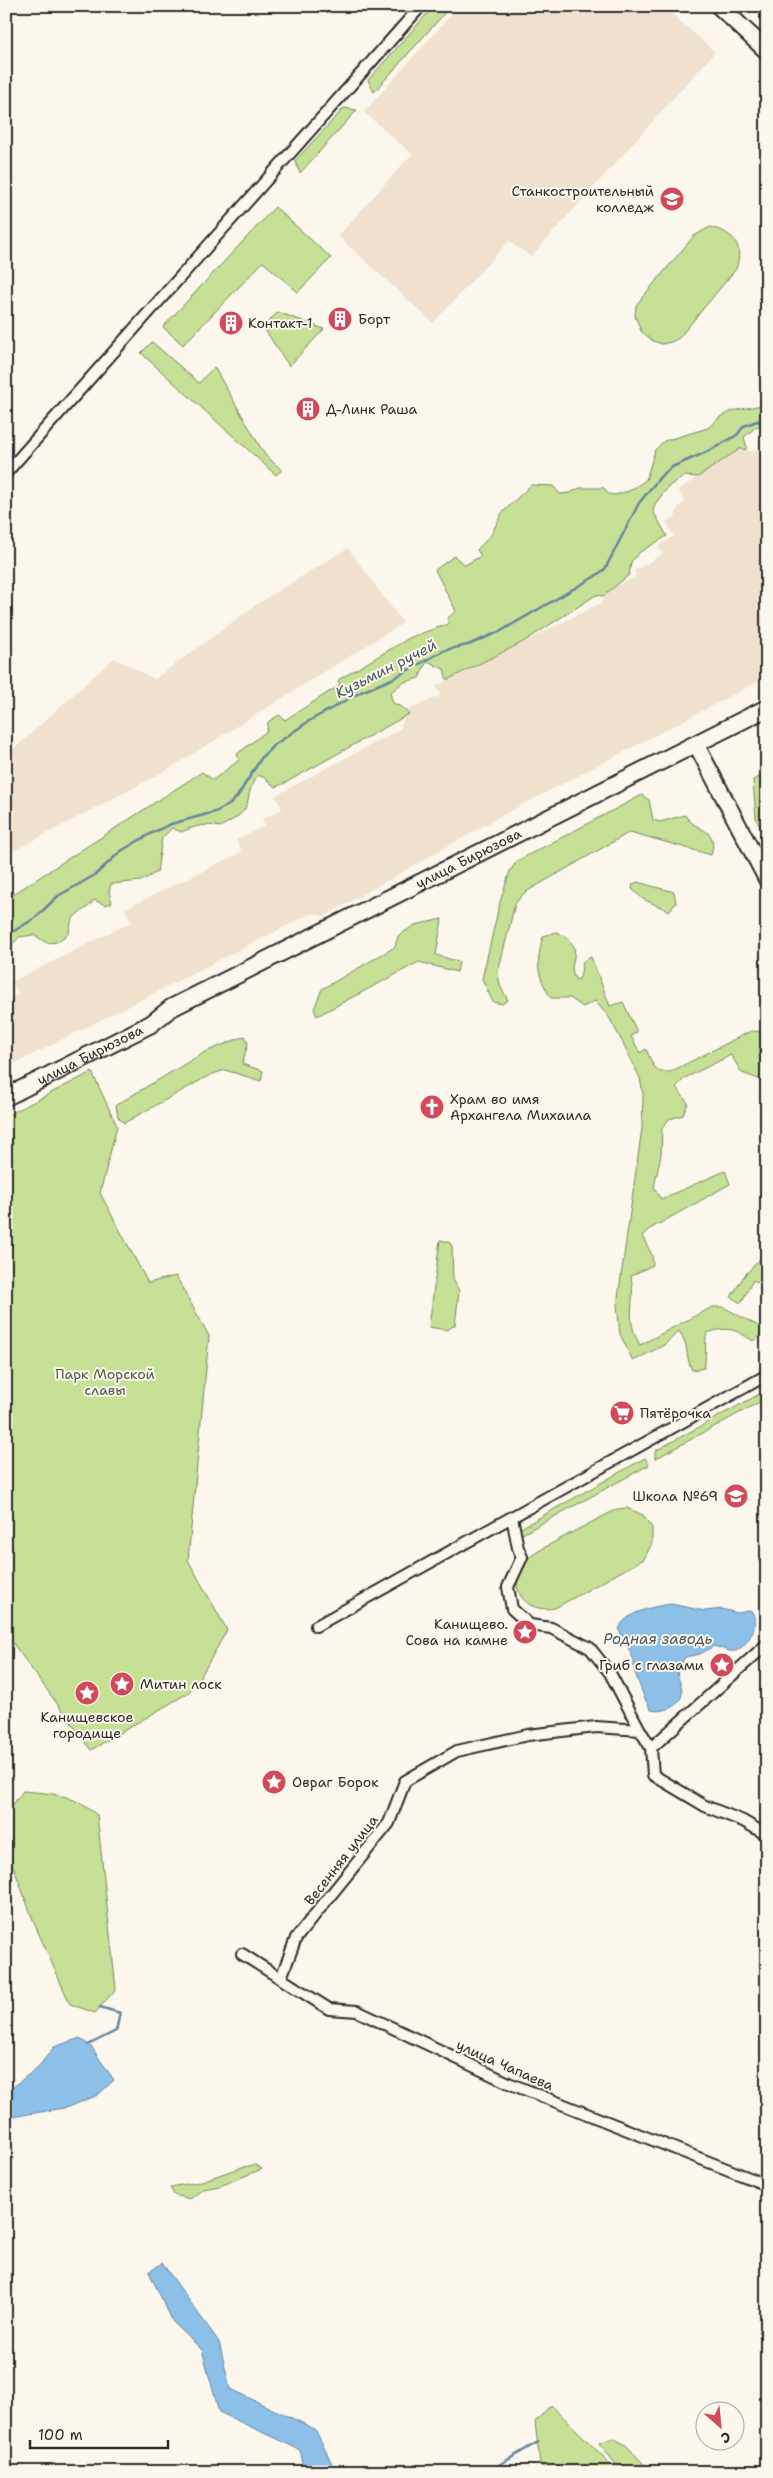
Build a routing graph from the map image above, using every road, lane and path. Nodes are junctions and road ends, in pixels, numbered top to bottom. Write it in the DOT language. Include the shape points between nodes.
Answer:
graph roads {
  1 [pos="421,6"];
  2 [pos="719,6"];
  3 [pos="767,51"];
  4 [pos="6,473"];
  5 [pos="767,708"];
  6 [pos="696,744"];
  7 [pos="767,880"];
  8 [pos="171,1008"];
  9 [pos="6,1085"];
  10 [pos="6,1097"];
  11 [pos="767,1375"];
  12 [pos="512,1517"];
  13 [pos="316,1626"];
  14 [pos="767,1644"];
  15 [pos="640,1730"];
  16 [pos="651,1748"];
  17 [pos="767,1835"];
  18 [pos="242,1954"];
  19 [pos="281,1978"];
  20 [pos="767,2184"];
  1 -- 4 [label="street"];
  2 -- 3 [label="main road"];
  5 -- 6 [label="main road, улица Бирюзова"];
  6 -- 7 [label="main road"];
  6 -- 8 [label="main road, улица Бирюзова"];
  8 -- 9 [label="main road, улица Бирюзова" via="145,1014"];
  8 -- 10 [label="main road, улица Бирюзова" via="150,1024"];
  11 -- 12 [label="street"];
  12 -- 13 [label="street"];
  12 -- 15 [label="street" via="522,1557 508,1587 512,1609 530,1625 551,1628 590,1648 610,1673"];
  14 -- 16 [label="street"];
  15 -- 16 [label="street"];
  15 -- 19 [label="street, Весенняя улица" via="596,1727 528,1735 457,1752 404,1781 389,1823 296,1938"];
  16 -- 17 [label="street" via="653,1775 705,1806 743,1821"];
  18 -- 19 [label="street, улица Чапаева"];
  19 -- 20 [label="street, улица Чапаева" via="329,2009 357,2011 510,2084"];
}
